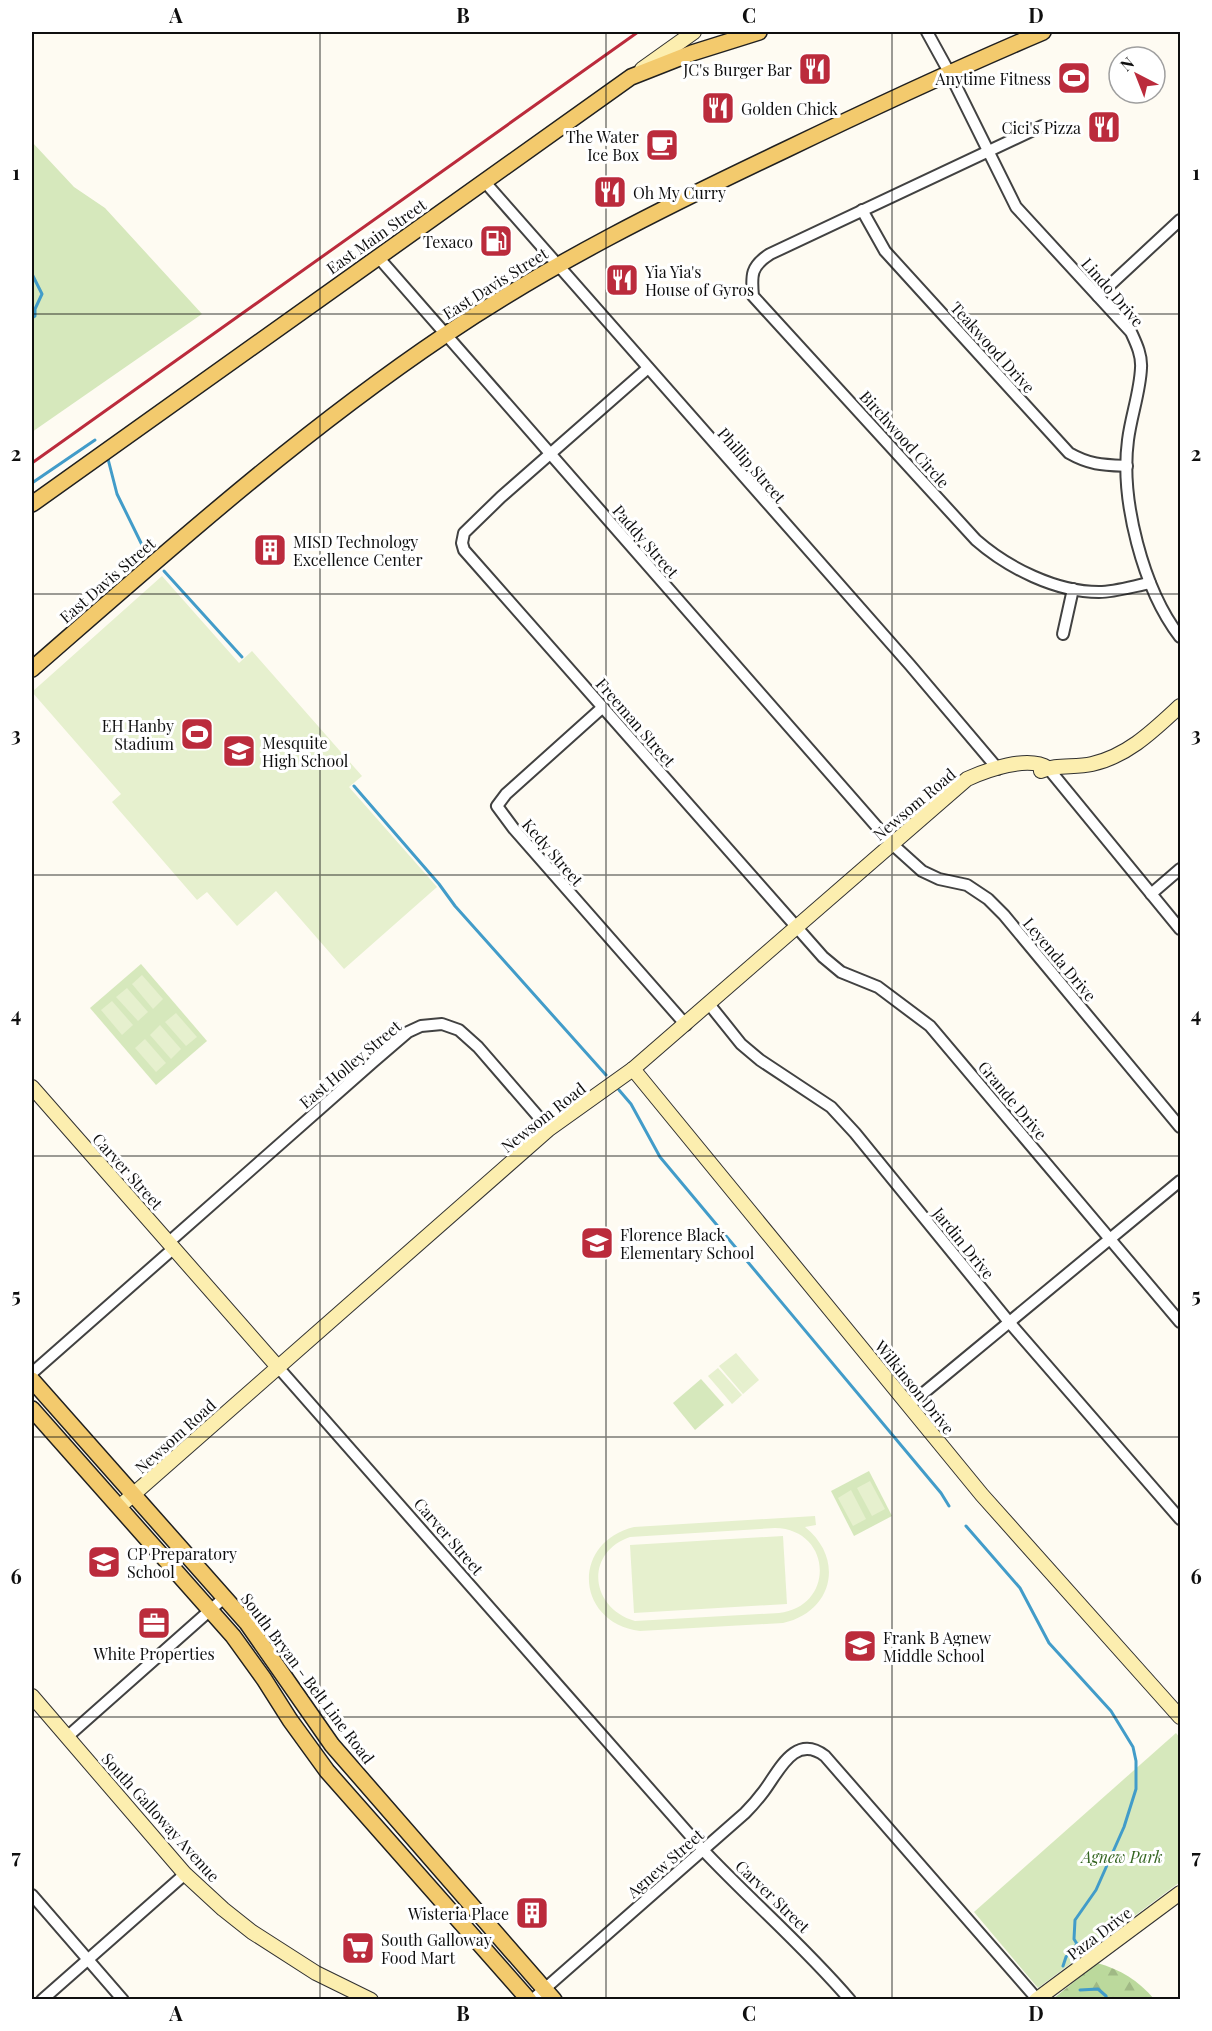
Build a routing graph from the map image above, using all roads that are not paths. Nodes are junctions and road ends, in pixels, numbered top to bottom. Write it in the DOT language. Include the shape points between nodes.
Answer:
graph roads {
  1 [pos="694,32"];
  2 [pos="759,32"];
  3 [pos="927,32"];
  4 [pos="1043,32"];
  5 [pos="949,72"];
  6 [pos="630,78"];
  7 [pos="1042,126"];
  8 [pos="987,151"];
  9 [pos="484,181"];
  10 [pos="862,210"];
  11 [pos="1180,220"];
  12 [pos="378,256"];
  13 [pos="557,266"];
  14 [pos="1098,296"];
  15 [pos="445,335"];
  16 [pos="648,368"];
  17 [pos="550,454"];
  18 [pos="1127,466"];
  19 [pos="32,504"];
  20 [pos="1150,583"];
  21 [pos="1072,589"];
  22 [pos="1063,634"];
  23 [pos="1180,637"];
  24 [pos="32,669"];
  25 [pos="1180,706"];
  26 [pos="603,707"];
  27 [pos="1048,768"];
  28 [pos="998,769"];
  29 [pos="892,844"];
  30 [pos="1180,869"];
  31 [pos="1151,894"];
  32 [pos="797,927"];
  33 [pos="1180,929"];
  34 [pos="709,1004"];
  35 [pos="686,1025"];
  36 [pos="633,1069"];
  37 [pos="34,1092"];
  38 [pos="1180,1127"];
  39 [pos="549,1129"];
  40 [pos="1180,1181"];
  41 [pos="1110,1240"];
  42 [pos="171,1245"];
  43 [pos="1010,1322"];
  44 [pos="1180,1322"];
  45 [pos="277,1366"];
  46 [pos="32,1373"];
  47 [pos="32,1380"];
  48 [pos="909,1405"];
  49 [pos="32,1409"];
  50 [pos="74,1428"];
  51 [pos="59,1441"];
  52 [pos="134,1494"];
  53 [pos="118,1508"];
  54 [pos="1180,1519"];
  55 [pos="225,1597"];
  56 [pos="210,1611"];
  57 [pos="32,1696"];
  58 [pos="1180,1718"];
  59 [pos="67,1737"];
  60 [pos="703,1850"];
  61 [pos="185,1874"];
  62 [pos="1180,1893"];
  63 [pos="32,1895"];
  64 [pos="472,1907"];
  65 [pos="457,1920"];
  66 [pos="88,1959"];
  67 [pos="549,1994"];
  68 [pos="1036,1999"];
  69 [pos="42,2000"];
  70 [pos="123,2000"];
  71 [pos="371,2000"];
  72 [pos="530,2000"];
  73 [pos="849,2000"];
  1 -- 6 [label="street"];
  2 -- 6 [label="main road, East Main Street" via="692,52"];
  3 -- 5 [label="street, Lindo Drive"];
  4 -- 5 [label="main road, East Davis Street"];
  5 -- 8 [label="street, Lindo Drive"];
  5 -- 13 [label="main road, East Davis Street" via="660,209"];
  6 -- 9 [label="main road, East Main Street"];
  7 -- 8 [label="street"];
  8 -- 10 [label="street"];
  8 -- 14 [label="street, Lindo Drive" via="1016,207"];
  9 -- 12 [label="main road, East Main Street"];
  9 -- 13 [label="street, Phillip Street"];
  10 -- 18 [label="street, Teakwood Drive" via="885,250 1069,453 1095,465"];
  10 -- 21 [label="street, Birchwood Circle" via="760,260 751,276 753,296 976,540 993,555 1034,578"];
  11 -- 14 [label="street"];
  12 -- 15 [label="street, Paddy Street"];
  12 -- 19 [label="main road, East Main Street"];
  13 -- 15 [label="main road, East Davis Street"];
  13 -- 16 [label="street, Phillip Street"];
  14 -- 18 [label="street, Lindo Drive" via="1131,332 1138,348 1141,366"];
  15 -- 17 [label="street, Paddy Street"];
  15 -- 24 [label="main road, East Davis Street" via="292,448"];
  16 -- 17 [label="street"];
  16 -- 28 [label="street, Phillip Street"];
  17 -- 26 [label="street, Freeman Street" via="464,533 462,543 464,550"];
  17 -- 29 [label="street, Paddy Street"];
  18 -- 20 [label="street, Lindo Drive" via="1131,520"];
  20 -- 21 [label="street, Birchwood Circle" via="1100,592"];
  20 -- 23 [label="street, Lindo Drive"];
  21 -- 22 [label="street"];
  25 -- 27 [label="street, Newsom Road" via="1117,756 1083,766"];
  26 -- 32 [label="street, Freeman Street"];
  26 -- 35 [label="street, Kedy Street" via="497,806"];
  27 -- 28 [label="street, Newsom Road" via="1041,763 1010,764"];
  27 -- 31 [label="street"];
  28 -- 29 [label="street, Newsom Road" via="967,779"];
  29 -- 32 [label="street, Newsom Road"];
  29 -- 38 [label="street, Leyenda Drive" via="921,871 967,885 988,899"];
  30 -- 31 [label="street"];
  31 -- 33 [label="street"];
  32 -- 34 [label="street, Newsom Road"];
  32 -- 41 [label="street, Grande Drive" via="841,972 878,987 930,1026"];
  34 -- 35 [label="street, Newsom Road"];
  34 -- 43 [label="street, Jardin Drive" via="741,1044 831,1107"];
  35 -- 36 [label="street, Newsom Road"];
  36 -- 39 [label="street, Newsom Road"];
  36 -- 48 [label="street, Wilkinson Drive"];
  37 -- 42 [label="street, Carver Street"];
  39 -- 42 [label="street, East Holley Street" via="459,1030 442,1024 421,1026 399,1039"];
  39 -- 45 [label="street, Newsom Road"];
  40 -- 41 [label="street"];
  41 -- 43 [label="street"];
  41 -- 44 [label="street, Grande Drive"];
  42 -- 45 [label="street, Carver Street"];
  42 -- 46 [label="street, East Holley Street"];
  43 -- 48 [label="street"];
  43 -- 54 [label="street, Jardin Drive"];
  45 -- 52 [label="street, Newsom Road"];
  45 -- 60 [label="street, Carver Street"];
  47 -- 50 [label="main road, South Bryan - Belt Line Road"];
  48 -- 58 [label="street, Wilkinson Drive" via="982,1495"];
  49 -- 51 [label="main road"];
  50 -- 51 [label="main road"];
  50 -- 52 [label="main road, South Bryan - Belt Line Road"];
  51 -- 53 [label="main road"];
  52 -- 53 [label="street, Newsom Road"];
  52 -- 55 [label="main road, South Bryan - Belt Line Road"];
  53 -- 56 [label="main road"];
  55 -- 56 [label="street"];
  55 -- 64 [label="main road, South Bryan - Belt Line Road" via="265,1646 332,1745"];
  56 -- 59 [label="street"];
  56 -- 65 [label="main road" via="248,1656 327,1771"];
  57 -- 59 [label="street, South Galloway Avenue"];
  59 -- 61 [label="street, South Galloway Avenue"];
  60 -- 67 [label="street, Agnew Street"];
  60 -- 68 [label="street, Agnew Street" via="752,1806 788,1758 801,1750 812,1750 825,1756"];
  60 -- 73 [label="street, Carver Street" via="821,1966"];
  61 -- 66 [label="street"];
  61 -- 71 [label="street, South Galloway Avenue" via="252,1932 316,1973"];
  62 -- 68 [label="street, Paza Drive"];
  63 -- 66 [label="street"];
  64 -- 65 [label="main road"];
  64 -- 67 [label="main road, South Bryan - Belt Line Road"];
  65 -- 72 [label="main road"];
  66 -- 69 [label="street"];
  66 -- 70 [label="street"];
  67 -- 72 [label="street, Agnew Street"];
}
